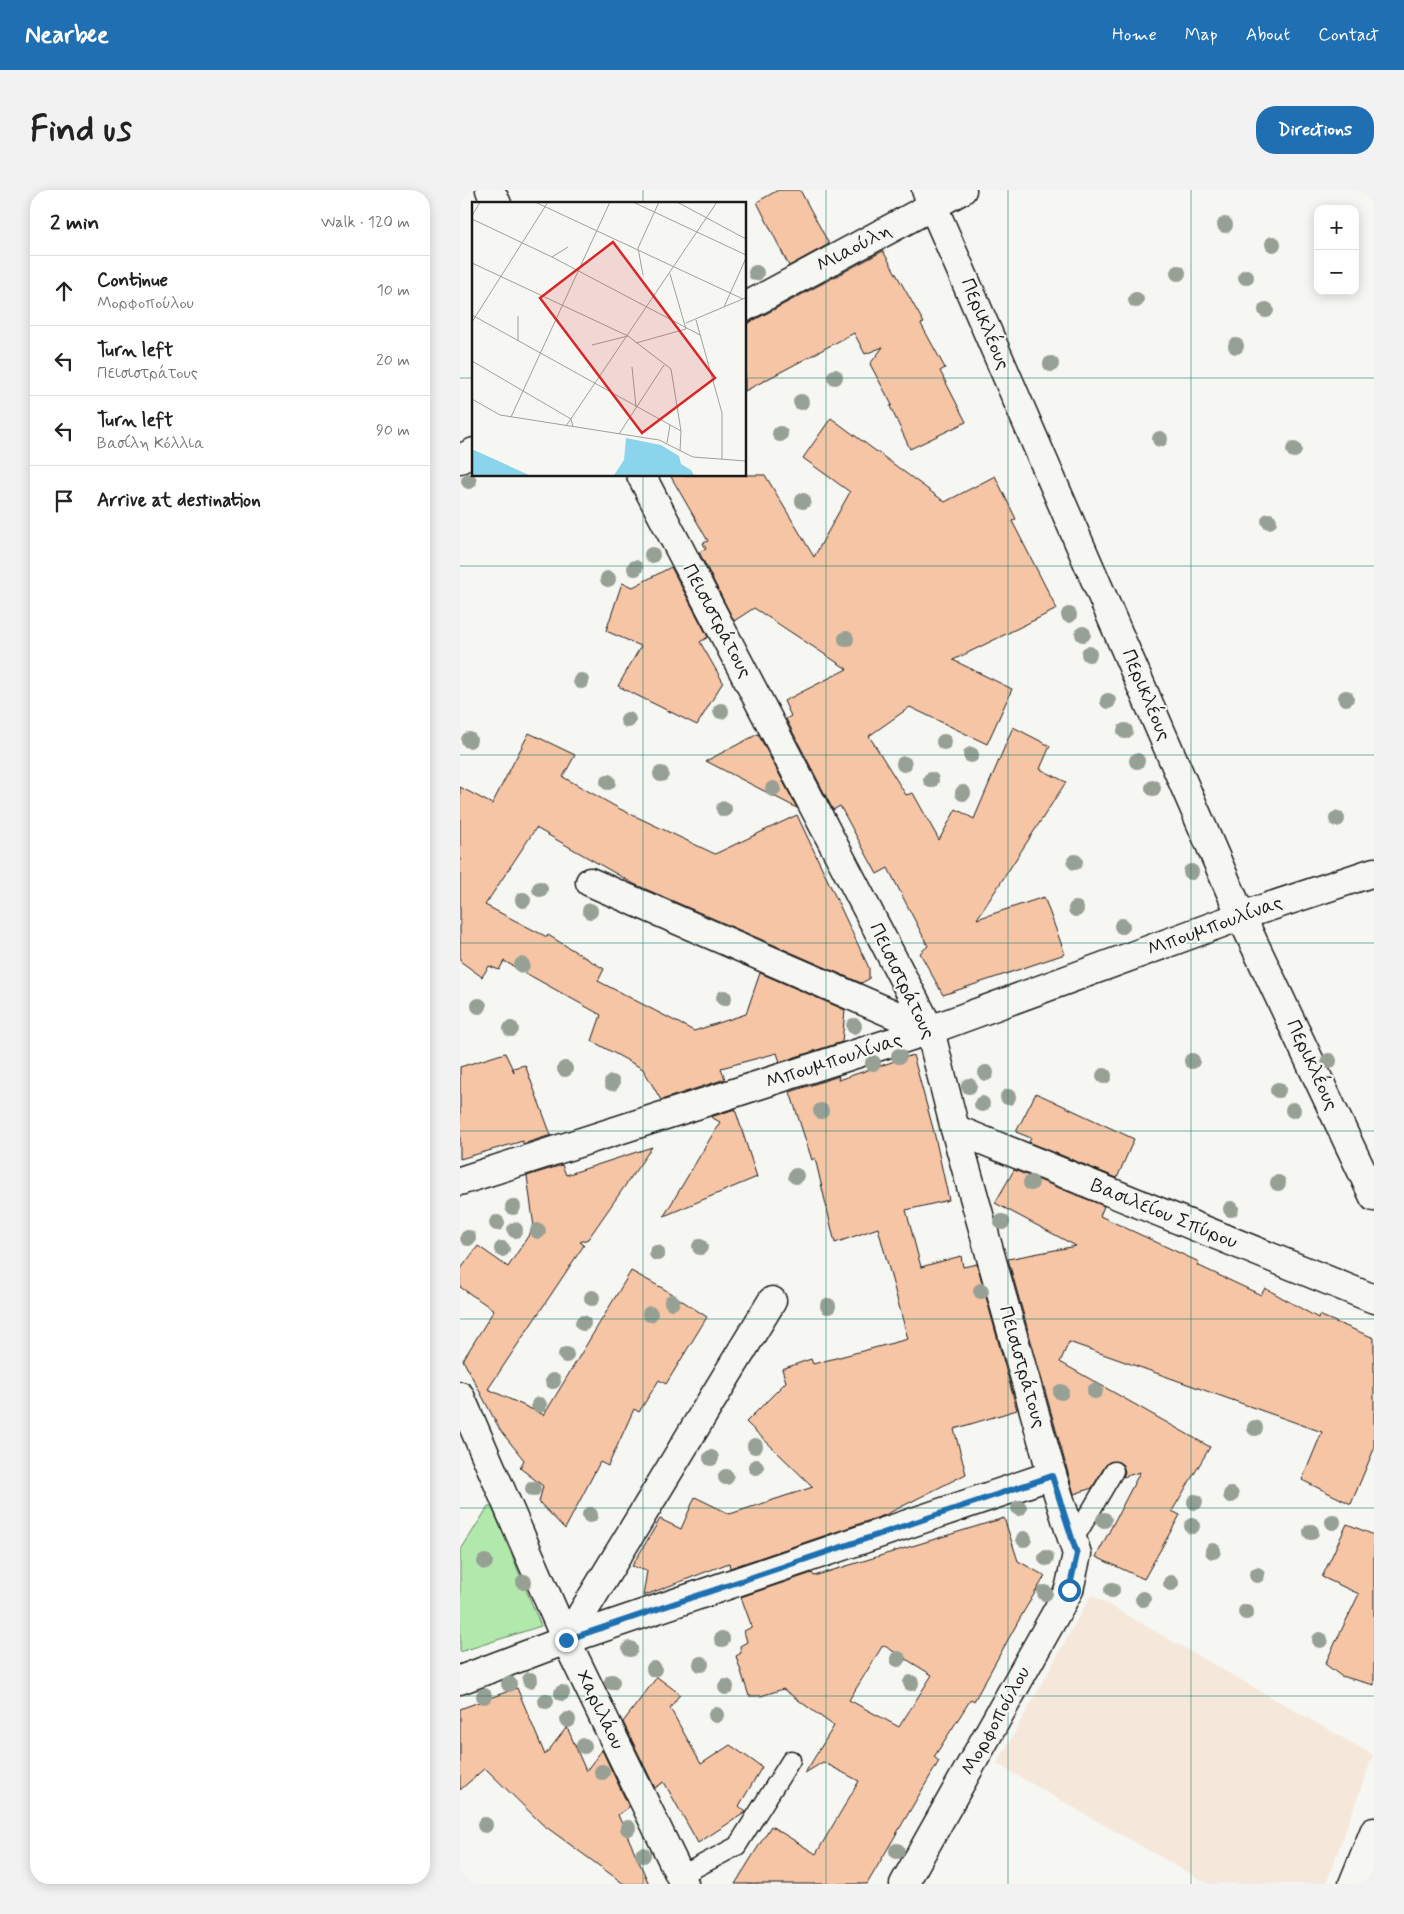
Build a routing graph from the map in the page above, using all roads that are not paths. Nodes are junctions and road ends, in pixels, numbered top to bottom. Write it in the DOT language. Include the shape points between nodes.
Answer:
graph roads {
  1 [pos="490,190"];
  2 [pos="962,190"];
  3 [pos="930,198"];
  4 [pos="496,202"];
  5 [pos="746,305"];
  6 [pos="472,453"];
  7 [pos="460,459"];
  8 [pos="642,476"];
  9 [pos="1374,872"];
  10 [pos="590,882"];
  11 [pos="1241,916"];
  12 [pos="930,1030"];
  13 [pos="955,1129"];
  14 [pos="460,1181"];
  15 [pos="1374,1197"];
  16 [pos="1374,1299"];
  17 [pos="772,1301"];
  18 [pos="460,1396"];
  19 [pos="1114,1471"];
  20 [pos="1052,1476"];
  21 [pos="1075,1548"];
  22 [pos="566,1640"];
  23 [pos="460,1680"];
  24 [pos="791,1760"];
  25 [pos="1374,1832"];
  26 [pos="682,1880"];
  27 [pos="904,1884"];
  28 [pos="1353,1884"];
  1 -- 4 [label="street"];
  2 -- 3 [label="street, Μιαούλη"];
  3 -- 5 [label="street, Μιαούλη"];
  3 -- 11 [label="street, Περικλέους"];
  6 -- 7 [label="street"];
  8 -- 12 [label="street, Πεισιστράτους"];
  9 -- 11 [label="street, Μπουμπουλίνας"];
  10 -- 12 [label="street"];
  11 -- 12 [label="street, Μπουμπουλίνας"];
  11 -- 15 [label="street, Περικλέους"];
  12 -- 13 [label="street, Πεισιστράτους"];
  12 -- 14 [label="street, Μπουμπουλίνας"];
  13 -- 16 [label="street, Βασιλείου Σπύρου"];
  13 -- 20 [label="street, Πεισιστράτους"];
  17 -- 22 [label="street"];
  18 -- 22 [label="street, Χαριλάου"];
  19 -- 21 [label="lane"];
  20 -- 21 [label="street, Πεισιστράτους"];
  20 -- 22 [label="street"];
  21 -- 27 [label="street, Μορφοπούλου" via="1069,1590"];
  22 -- 23 [label="street"];
  22 -- 26 [label="street, Χαριλάου"];
  24 -- 26 [label="lane" via="737,1846"];
  25 -- 28 [label="street"];
}
